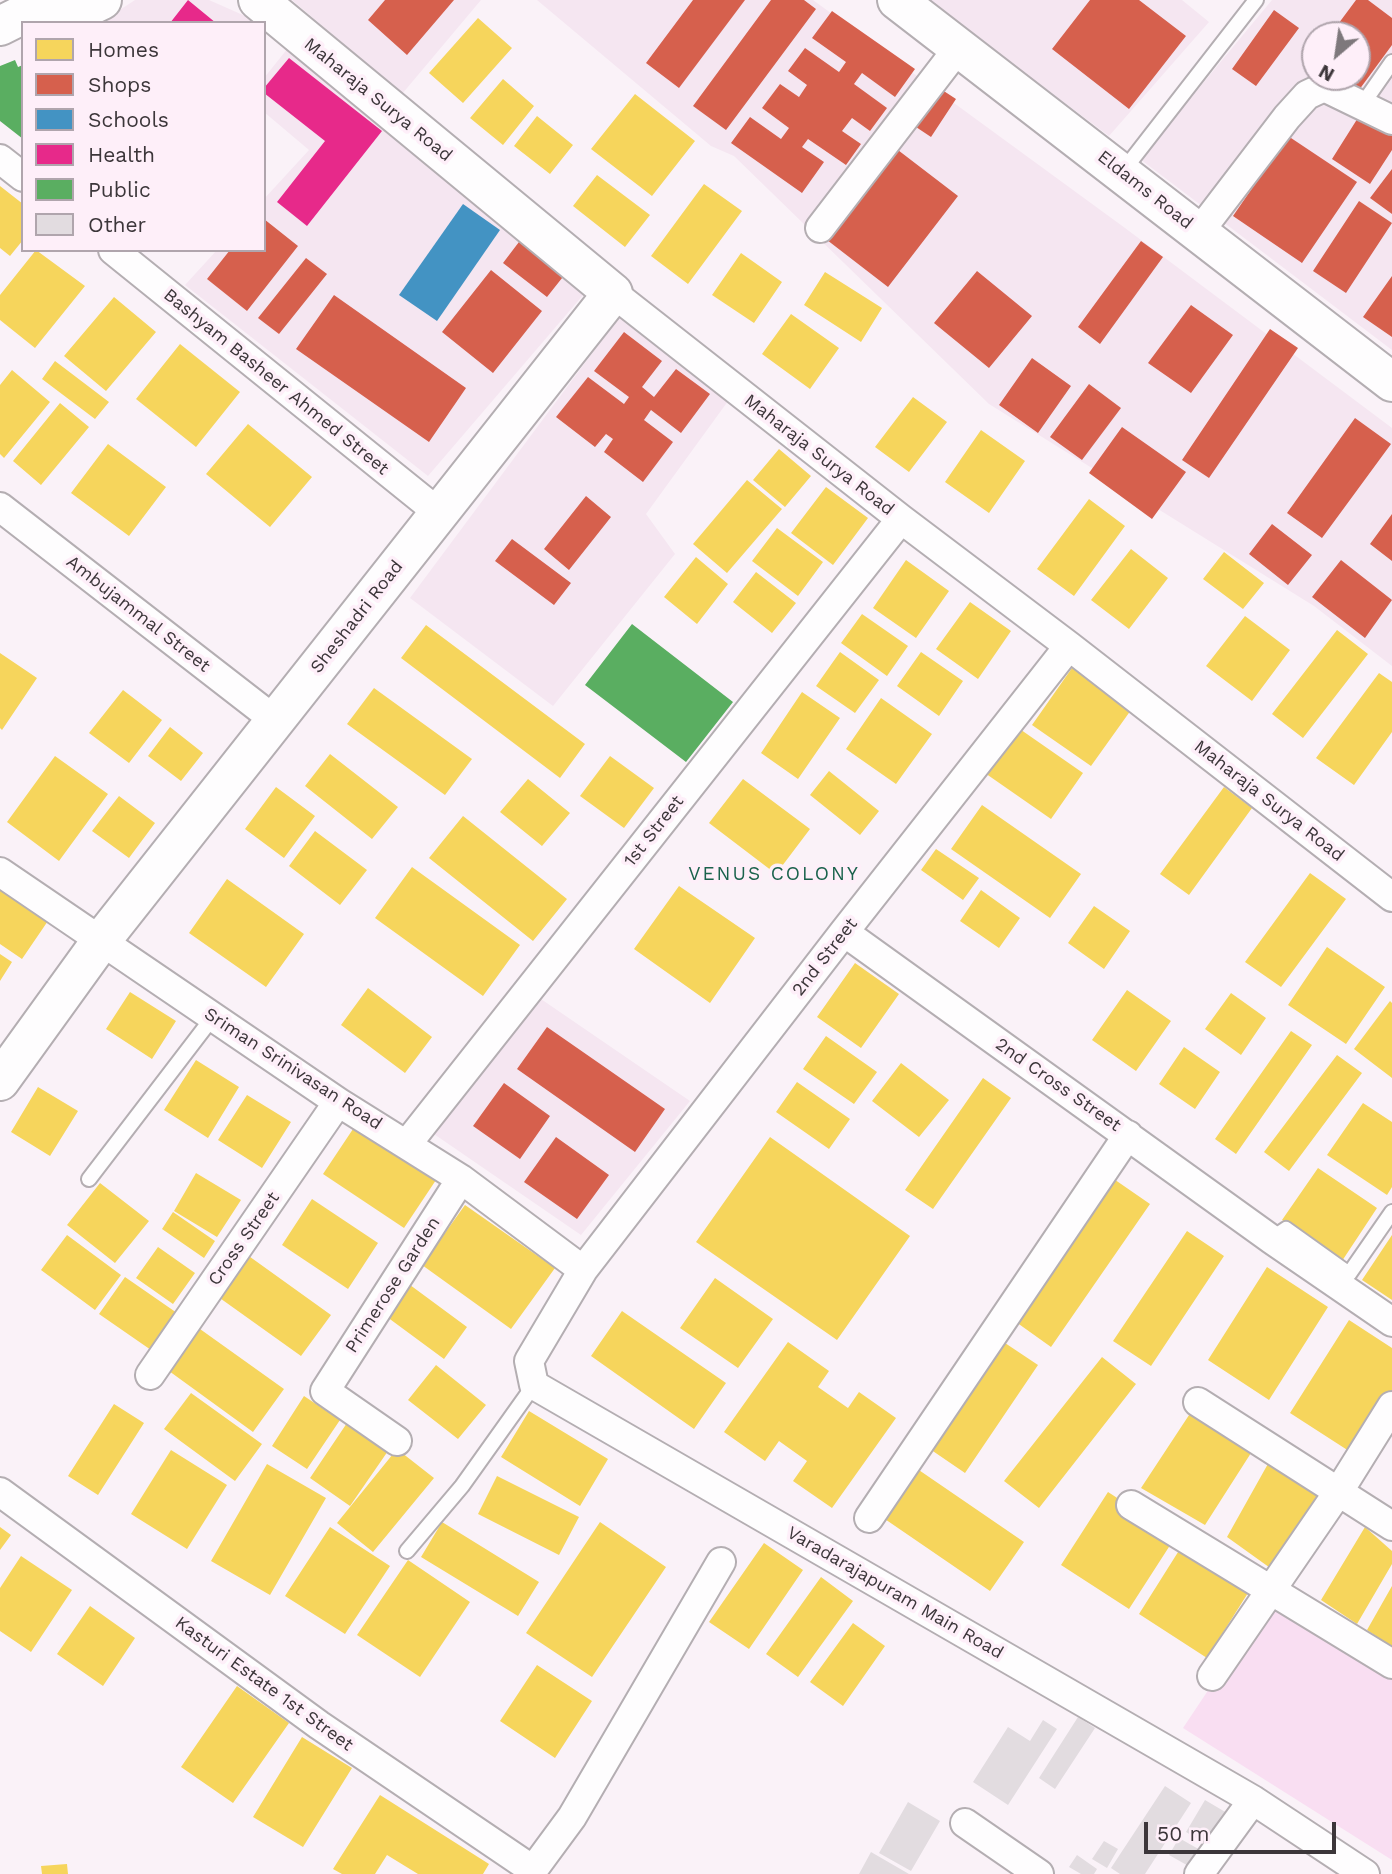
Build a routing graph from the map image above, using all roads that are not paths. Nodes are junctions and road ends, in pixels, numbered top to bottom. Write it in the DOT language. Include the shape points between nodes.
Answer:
graph roads {
  1 [pos="52,0"];
  2 [pos="102,0"];
  3 [pos="897,0"];
  4 [pos="1256,0"];
  5 [pos="258,1"];
  6 [pos="58,21"];
  7 [pos="0,26"];
  8 [pos="21,39"];
  9 [pos="959,47"];
  10 [pos="0,48"];
  11 [pos="1392,62"];
  12 [pos="1362,105"];
  13 [pos="1392,120"];
  14 [pos="0,159"];
  15 [pos="1122,172"];
  16 [pos="21,175"];
  17 [pos="820,228"];
  18 [pos="1199,232"];
  19 [pos="115,252"];
  20 [pos="613,293"];
  21 [pos="1392,382"];
  22 [pos="0,507"];
  23 [pos="439,513"];
  24 [pos="901,519"];
  25 [pos="1069,646"];
  26 [pos="276,721"];
  27 [pos="0,873"];
  28 [pos="1392,897"];
  29 [pos="844,932"];
  30 [pos="102,941"];
  31 [pos="213,1017"];
  32 [pos="0,1081"];
  33 [pos="338,1102"];
  34 [pos="1128,1135"];
  35 [pos="408,1143"];
  36 [pos="89,1179"];
  37 [pos="461,1179"];
  38 [pos="1392,1212"];
  39 [pos="1271,1239"];
  40 [pos="583,1270"];
  41 [pos="1392,1322"];
  42 [pos="150,1375"];
  43 [pos="534,1385"];
  44 [pos="1198,1402"];
  45 [pos="1392,1406"];
  46 [pos="397,1441"];
  47 [pos="1339,1491"];
  48 [pos="0,1492"];
  49 [pos="1131,1505"];
  50 [pos="869,1518"];
  51 [pos="1392,1526"];
  52 [pos="407,1551"];
  53 [pos="721,1562"];
  54 [pos="1270,1591"];
  55 [pos="1392,1664"];
  56 [pos="1212,1676"];
  57 [pos="1253,1800"];
  58 [pos="965,1823"];
  59 [pos="531,1872"];
  60 [pos="1039,1874"];
  61 [pos="1199,1874"];
  62 [pos="1365,1874"];
  1 -- 7 [label="street"];
  2 -- 6 [label="street"];
  3 -- 9 [label="street, Eldams Road"];
  4 -- 15 [label="lane"];
  5 -- 20 [label="street, Maharaja Surya Road"];
  8 -- 10 [label="street"];
  9 -- 15 [label="street, Eldams Road"];
  9 -- 17 [label="street"];
  11 -- 12 [label="lane"];
  12 -- 13 [label="street"];
  12 -- 18 [label="street" via="1324,87 1307,95"];
  14 -- 16 [label="street"];
  15 -- 18 [label="street, Eldams Road"];
  18 -- 21 [label="street, Eldams Road"];
  19 -- 23 [label="street, Bashyam Basheer Ahmed Street"];
  20 -- 23 [label="street, Sheshadri Road"];
  20 -- 24 [label="street, Maharaja Surya Road"];
  22 -- 26 [label="street, Ambujammal Street"];
  23 -- 26 [label="street, Sheshadri Road"];
  24 -- 25 [label="street, Maharaja Surya Road"];
  24 -- 35 [label="street, 1st Street"];
  25 -- 28 [label="street, Maharaja Surya Road"];
  25 -- 29 [label="street, 2nd Street"];
  26 -- 30 [label="street, Sheshadri Road"];
  27 -- 30 [label="street, Sriman Srinivasan Road"];
  29 -- 34 [label="street, 2nd Cross Street"];
  29 -- 40 [label="street, 2nd Street"];
  30 -- 31 [label="street, Sriman Srinivasan Road"];
  30 -- 32 [label="street, Sheshadri Road"];
  31 -- 33 [label="street, Sriman Srinivasan Road"];
  31 -- 36 [label="lane"];
  33 -- 35 [label="street, Sriman Srinivasan Road"];
  33 -- 42 [label="street, Cross Street"];
  34 -- 39 [label="street, 2nd Cross Street"];
  34 -- 50 [label="street"];
  35 -- 37 [label="street, Sriman Srinivasan Road"];
  37 -- 40 [label="street, Sriman Srinivasan Road"];
  37 -- 46 [label="street, Primerose Garden" via="325,1391"];
  38 -- 39 [label="lane" via="1349,1274 1286,1229"];
  39 -- 41 [label="street, 2nd Cross Street"];
  40 -- 43 [label="street" via="529,1361"];
  43 -- 52 [label="lane" via="462,1486"];
  43 -- 57 [label="street, Varadarajapuram Main Road"];
  44 -- 47 [label="street"];
  45 -- 47 [label="street"];
  47 -- 51 [label="street"];
  47 -- 54 [label="street"];
  48 -- 59 [label="street, Kasturi Estate 1st Street" via="319,1725"];
  49 -- 54 [label="street"];
  53 -- 59 [label="street" via="572,1817"];
  54 -- 55 [label="street"];
  54 -- 56 [label="street"];
  57 -- 61 [label="street"];
  57 -- 62 [label="street, Varadarajapuram Main Road"];
  58 -- 60 [label="street"];
}
